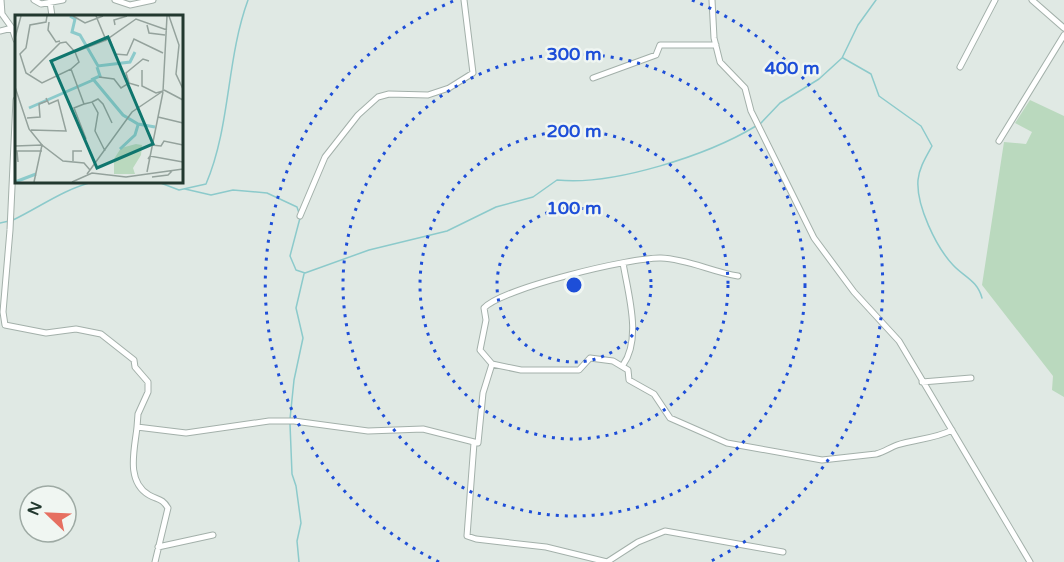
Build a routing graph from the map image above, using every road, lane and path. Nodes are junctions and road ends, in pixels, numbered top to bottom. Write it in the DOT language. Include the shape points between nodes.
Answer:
graph roads {
  1 [pos="1,0"];
  2 [pos="34,0"];
  3 [pos="63,0"];
  4 [pos="115,0"];
  5 [pos="153,0"];
  6 [pos="464,0"];
  7 [pos="712,0"];
  8 [pos="995,0"];
  9 [pos="1032,0"];
  10 [pos="50,2"];
  11 [pos="51,15"];
  12 [pos="1063,26"];
  13 [pos="12,28"];
  14 [pos="0,31"];
  15 [pos="1064,35"];
  16 [pos="15,37"];
  17 [pos="716,45"];
  18 [pos="960,67"];
  19 [pos="593,78"];
  20 [pos="15,123"];
  21 [pos="999,141"];
  22 [pos="300,216"];
  23 [pos="623,263"];
  24 [pos="738,276"];
  25 [pos="2,312"];
  26 [pos="3,325"];
  27 [pos="492,364"];
  28 [pos="624,365"];
  29 [pos="971,378"];
  30 [pos="922,382"];
  31 [pos="137,426"];
  32 [pos="953,431"];
  33 [pos="474,443"];
  34 [pos="213,535"];
  35 [pos="158,547"];
  36 [pos="783,552"];
  37 [pos="155,562"];
  38 [pos="1030,562"];
  1 -- 13 [label="street" via="2,14"];
  2 -- 10 [label="street" via="41,4"];
  3 -- 10 [label="street"];
  4 -- 5 [label="street" via="130,5"];
  6 -- 22 [label="street" via="473,73 428,95 378,97 358,115 325,157"];
  7 -- 17 [label="street"];
  8 -- 18 [label="street"];
  9 -- 12 [label="street"];
  10 -- 11 [label="street"];
  13 -- 14 [label="street"];
  13 -- 16 [label="street"];
  15 -- 21 [label="street"];
  17 -- 19 [label="street" via="660,45 656,55"];
  17 -- 30 [label="street" via="720,62 745,88 756,120 814,238 854,292 899,341"];
  20 -- 25 [label="street"];
  23 -- 24 [label="street" via="679,259"];
  23 -- 27 [label="street" via="551,279 488,305 484,309 486,320 480,350"];
  23 -- 28 [label="street" via="632,321 629,357"];
  25 -- 26 [label="street"];
  26 -- 31 [label="street" via="46,333 76,329 108,337 134,360 148,382"];
  27 -- 28 [label="street" via="521,370 579,370 590,358 600,358"];
  27 -- 33 [label="street" via="483,393 478,443"];
  28 -- 32 [label="street" via="629,380 654,394 670,418 741,446 822,460 886,452 893,446"];
  29 -- 30 [label="street"];
  30 -- 32 [label="street"];
  31 -- 33 [label="street" via="186,433 290,421 368,431 423,429"];
  31 -- 35 [label="street" via="132,464 137,481 147,494 162,499 168,508"];
  32 -- 38 [label="street"];
  33 -- 36 [label="street" via="467,536 546,547 607,562 638,542 666,531"];
  34 -- 35 [label="street"];
  35 -- 37 [label="street"];
}
